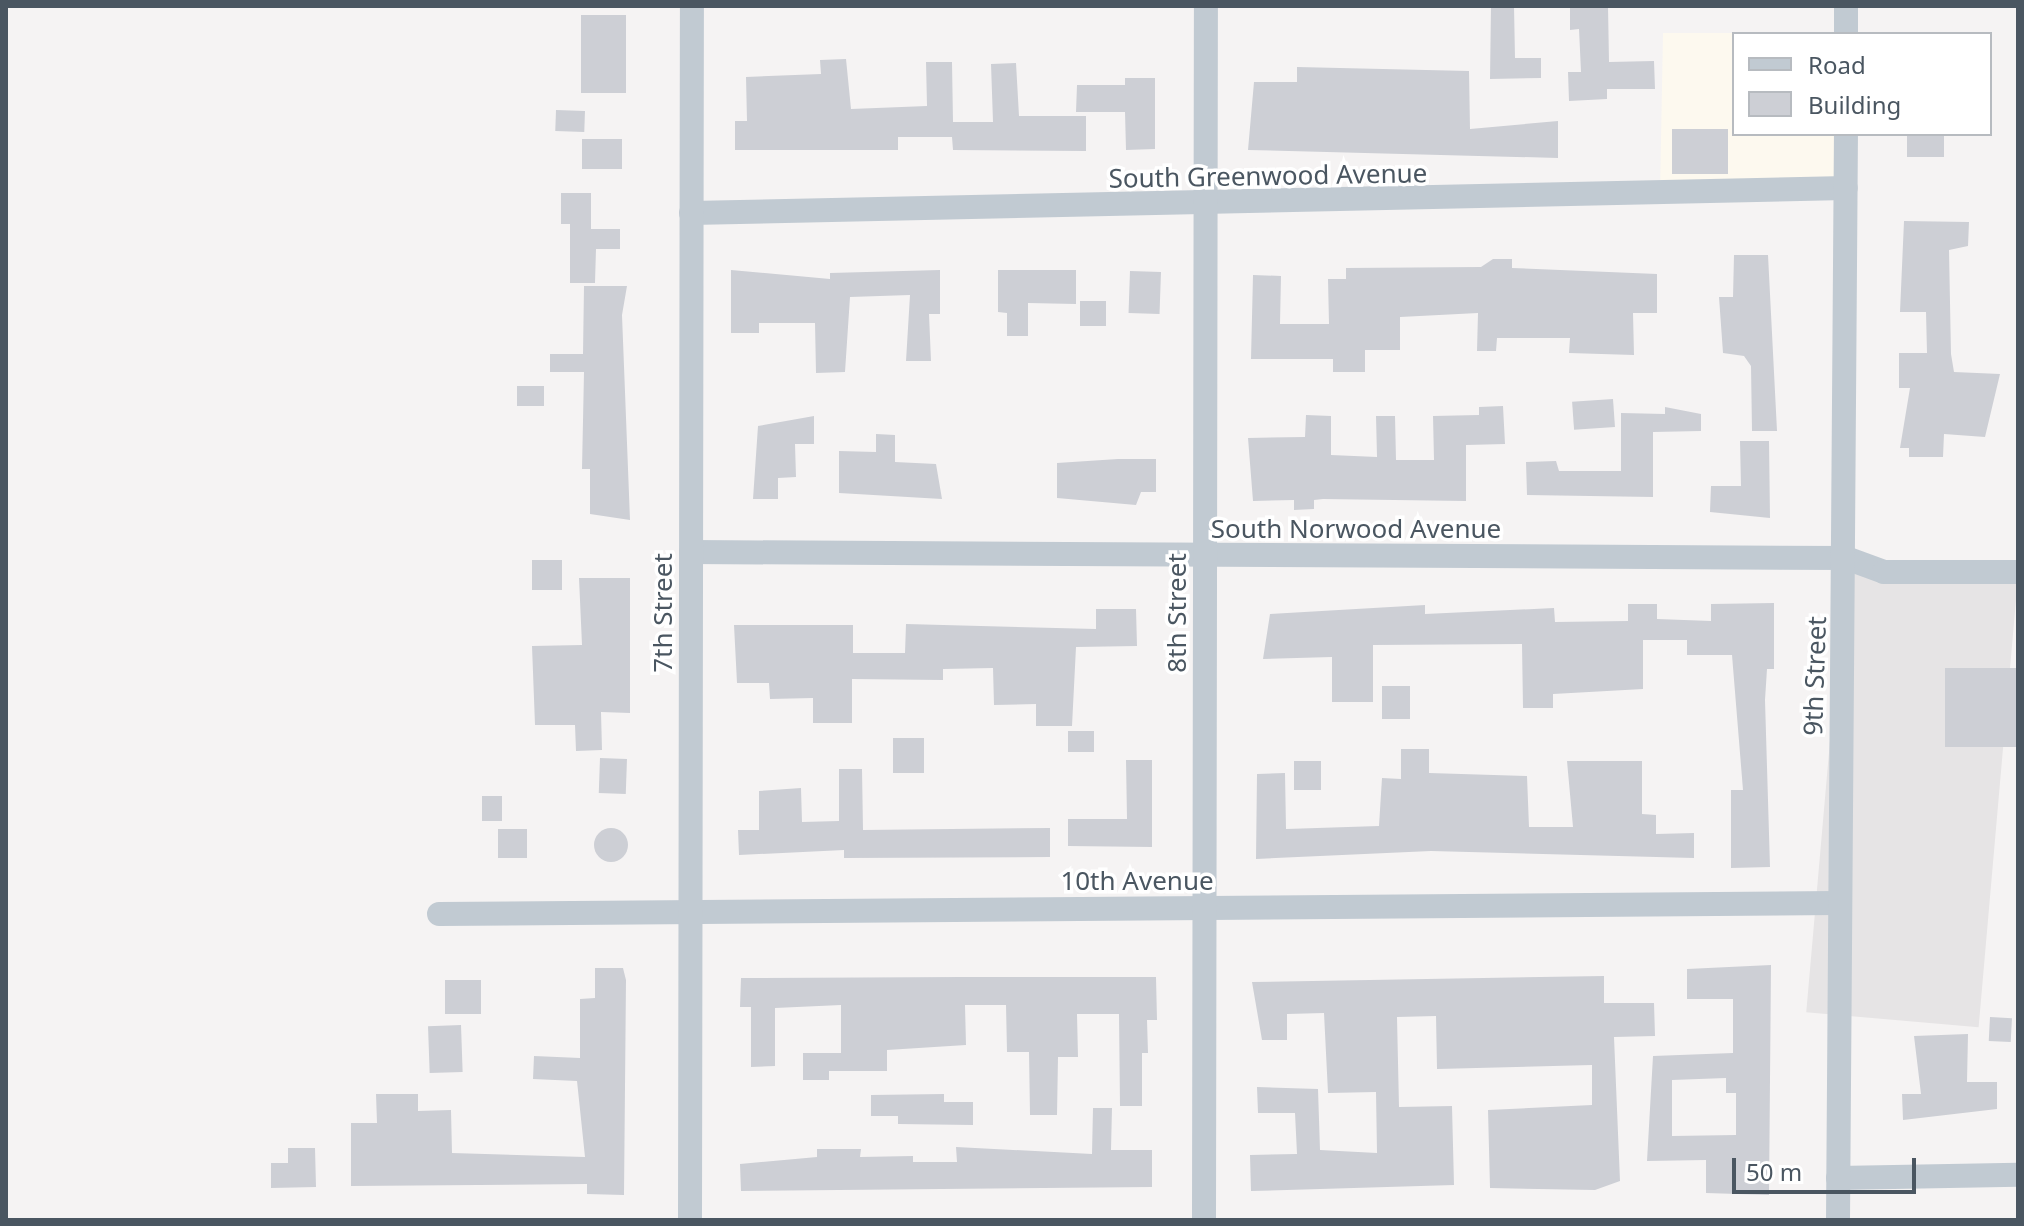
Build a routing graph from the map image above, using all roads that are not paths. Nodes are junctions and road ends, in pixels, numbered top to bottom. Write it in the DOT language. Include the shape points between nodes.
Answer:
graph roads {
  1 [pos="692,6"];
  2 [pos="1206,6"];
  3 [pos="1846,6"];
  4 [pos="1846,32"];
  5 [pos="1846,136"];
  6 [pos="1846,188"];
  7 [pos="1206,207"];
  8 [pos="691,213"];
  9 [pos="691,552"];
  10 [pos="1205,557"];
  11 [pos="1846,558"];
  12 [pos="2018,572"];
  13 [pos="1836,903"];
  14 [pos="1205,908"];
  15 [pos="690,912"];
  16 [pos="439,914"];
  17 [pos="2018,1175"];
  18 [pos="1838,1178"];
  19 [pos="690,1220"];
  20 [pos="1204,1220"];
  21 [pos="1838,1220"];
  1 -- 8 [label="street, 7th Street"];
  2 -- 7 [label="street, 8th Street"];
  3 -- 4 [label="street"];
  5 -- 6 [label="street, 9th Street"];
  6 -- 7 [label="street, South Greenwood Avenue"];
  6 -- 11 [label="street, 9th Street"];
  7 -- 8 [label="street, South Greenwood Avenue"];
  7 -- 10 [label="street, 8th Street"];
  8 -- 9 [label="street, 7th Street"];
  9 -- 10 [label="street, South Norwood Avenue"];
  9 -- 15 [label="street, 7th Street"];
  10 -- 11 [label="street, South Norwood Avenue"];
  10 -- 14 [label="street, 8th Street"];
  11 -- 12 [label="street, South Norwood Avenue" via="1884,572"];
  11 -- 13 [label="street, 9th Street"];
  13 -- 14 [label="street, 10th Avenue"];
  13 -- 18 [label="street, 9th Street"];
  14 -- 15 [label="street, 10th Avenue"];
  14 -- 20 [label="street, 8th Street"];
  15 -- 16 [label="street, 10th Avenue"];
  15 -- 19 [label="street, 7th Street"];
  17 -- 18 [label="street"];
  18 -- 21 [label="street, 9th Street"];
}
